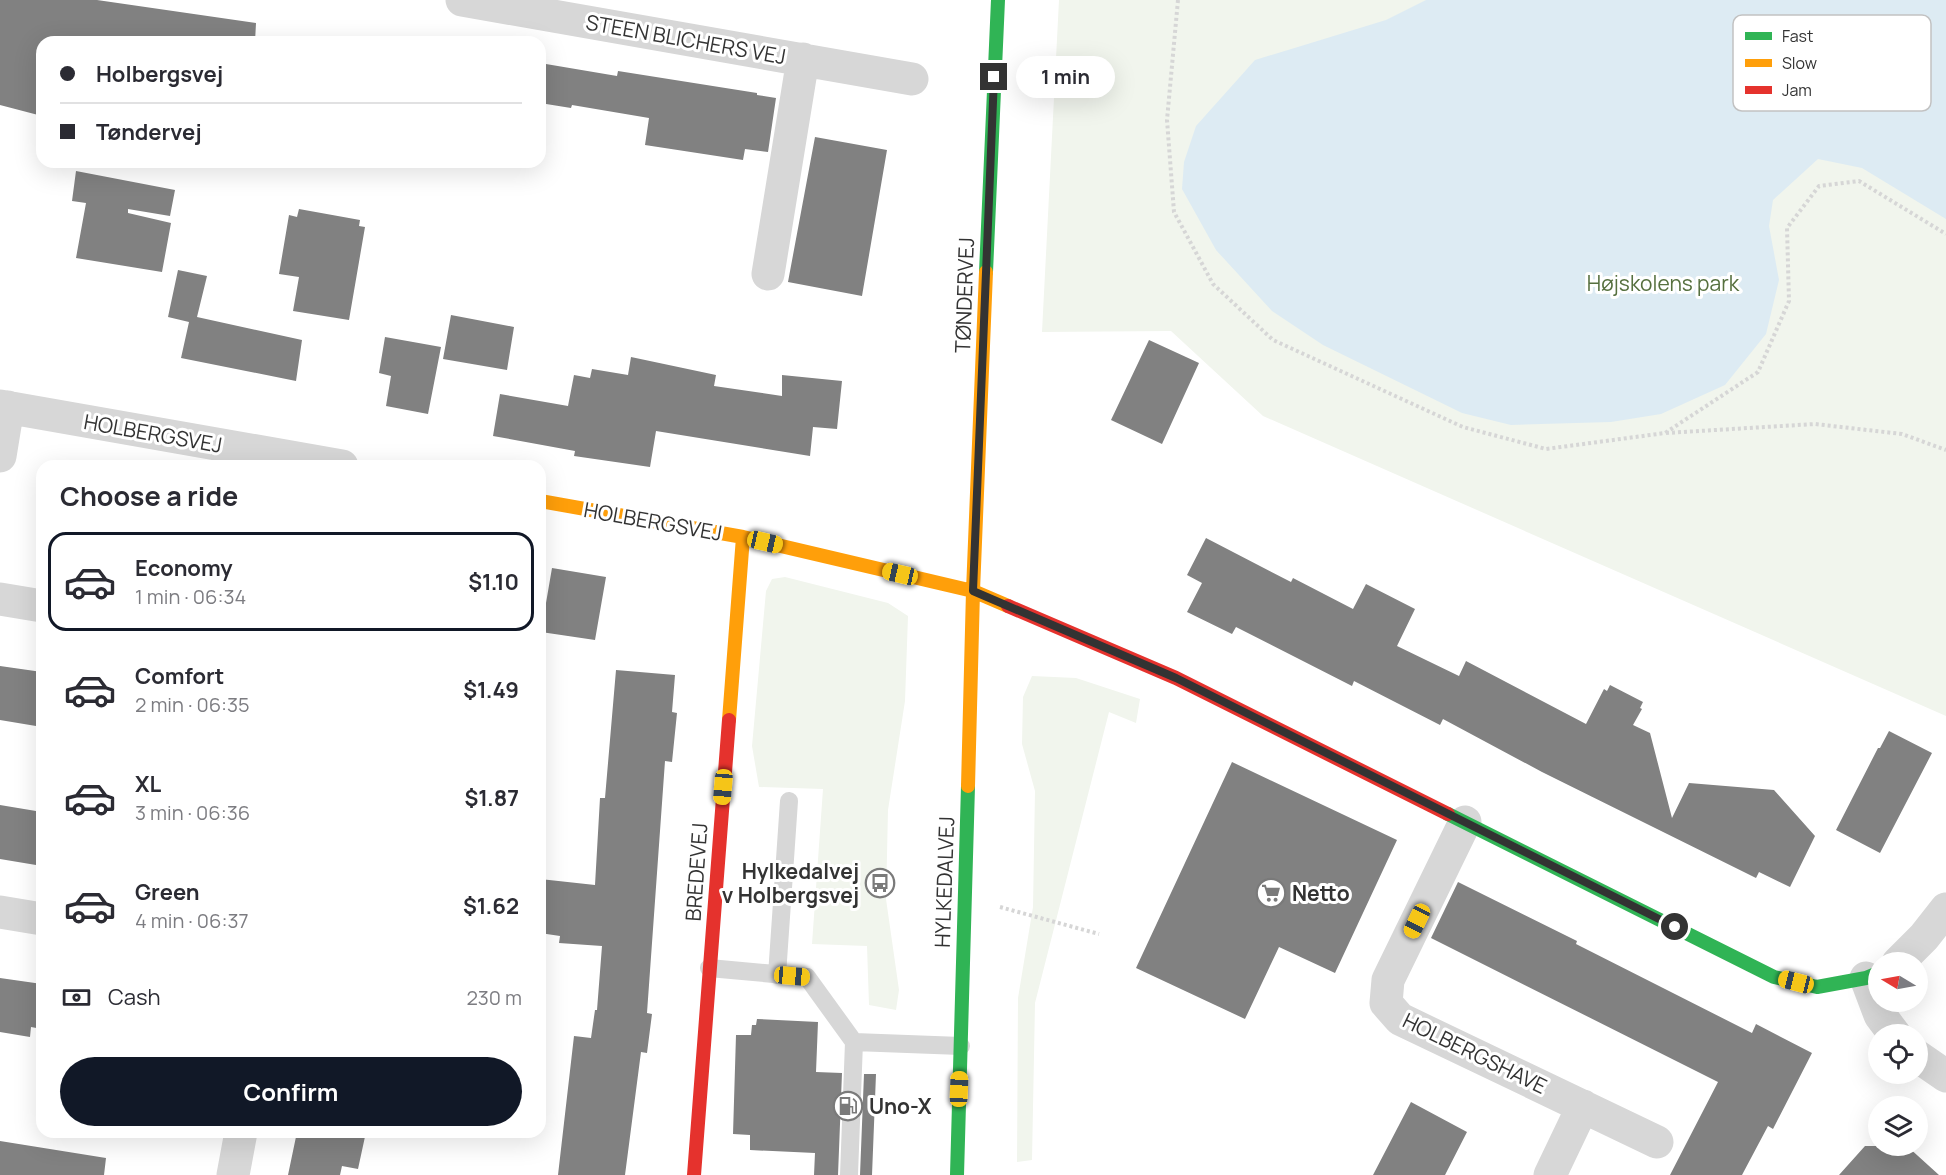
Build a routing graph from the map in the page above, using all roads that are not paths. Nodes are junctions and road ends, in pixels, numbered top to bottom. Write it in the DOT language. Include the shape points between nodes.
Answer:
graph roads {
  1 [pos="462,0"];
  2 [pos="998,0"];
  3 [pos="803,59"];
  4 [pos="912,79"];
  5 [pos="768,274"];
  6 [pos="4,407"];
  7 [pos="0,456"];
  8 [pos="308,460"];
  9 [pos="546,502"];
  10 [pos="743,537"];
  11 [pos="973,591"];
  12 [pos="0,599"];
  13 [pos="36,605"];
  14 [pos="789,801"];
  15 [pos="1465,822"];
  16 [pos="1946,909"];
  17 [pos="0,912"];
  18 [pos="36,918"];
  19 [pos="1909,952"];
  20 [pos="710,968"];
  21 [pos="777,975"];
  22 [pos="1868,977"];
  23 [pos="854,1042"];
  24 [pos="961,1046"];
  25 [pos="1928,1064"];
  26 [pos="1946,1076"];
  27 [pos="1583,1106"];
  28 [pos="240,1138"];
  29 [pos="1657,1142"];
  30 [pos="233,1175"];
  31 [pos="694,1175"];
  32 [pos="849,1175"];
  33 [pos="957,1175"];
  34 [pos="1550,1175"];
  1 -- 3 [label="street, STEEN BLICHERS VEJ"];
  2 -- 11 [label="street, TØNDERVEJ"];
  3 -- 4 [label="street, STEEN BLICHERS VEJ"];
  3 -- 5 [label="street, STEEN BLICHERS VEJ"];
  6 -- 7 [label="street"];
  6 -- 8 [label="street, HOLBERGSVEJ"];
  9 -- 10 [label="street, HOLBERGSVEJ"];
  10 -- 11 [label="street, HOLBERGSVEJ"];
  10 -- 20 [label="street, BREDEVEJ"];
  11 -- 15 [label="street, HOLBERGSVEJ" via="1176,678"];
  11 -- 24 [label="street, HYLKEDALVEJ"];
  12 -- 13 [label="street"];
  14 -- 21 [label="lane"];
  15 -- 22 [label="street, HOLBERGSVEJ" via="1774,977 1817,987"];
  15 -- 27 [label="street, HOLBERGSHAVE" via="1388,980 1386,1003 1400,1018"];
  16 -- 19 [label="street"];
  17 -- 18 [label="street"];
  20 -- 21 [label="lane"];
  20 -- 31 [label="street, BREDEVEJ"];
  21 -- 23 [label="lane" via="807,977"];
  23 -- 24 [label="lane"];
  23 -- 32 [label="lane"];
  24 -- 33 [label="street, HYLKEDALVEJ"];
  25 -- 26 [label="street"];
  27 -- 29 [label="street, HOLBERGSHAVE"];
  27 -- 34 [label="street"];
  28 -- 30 [label="street"];
}
